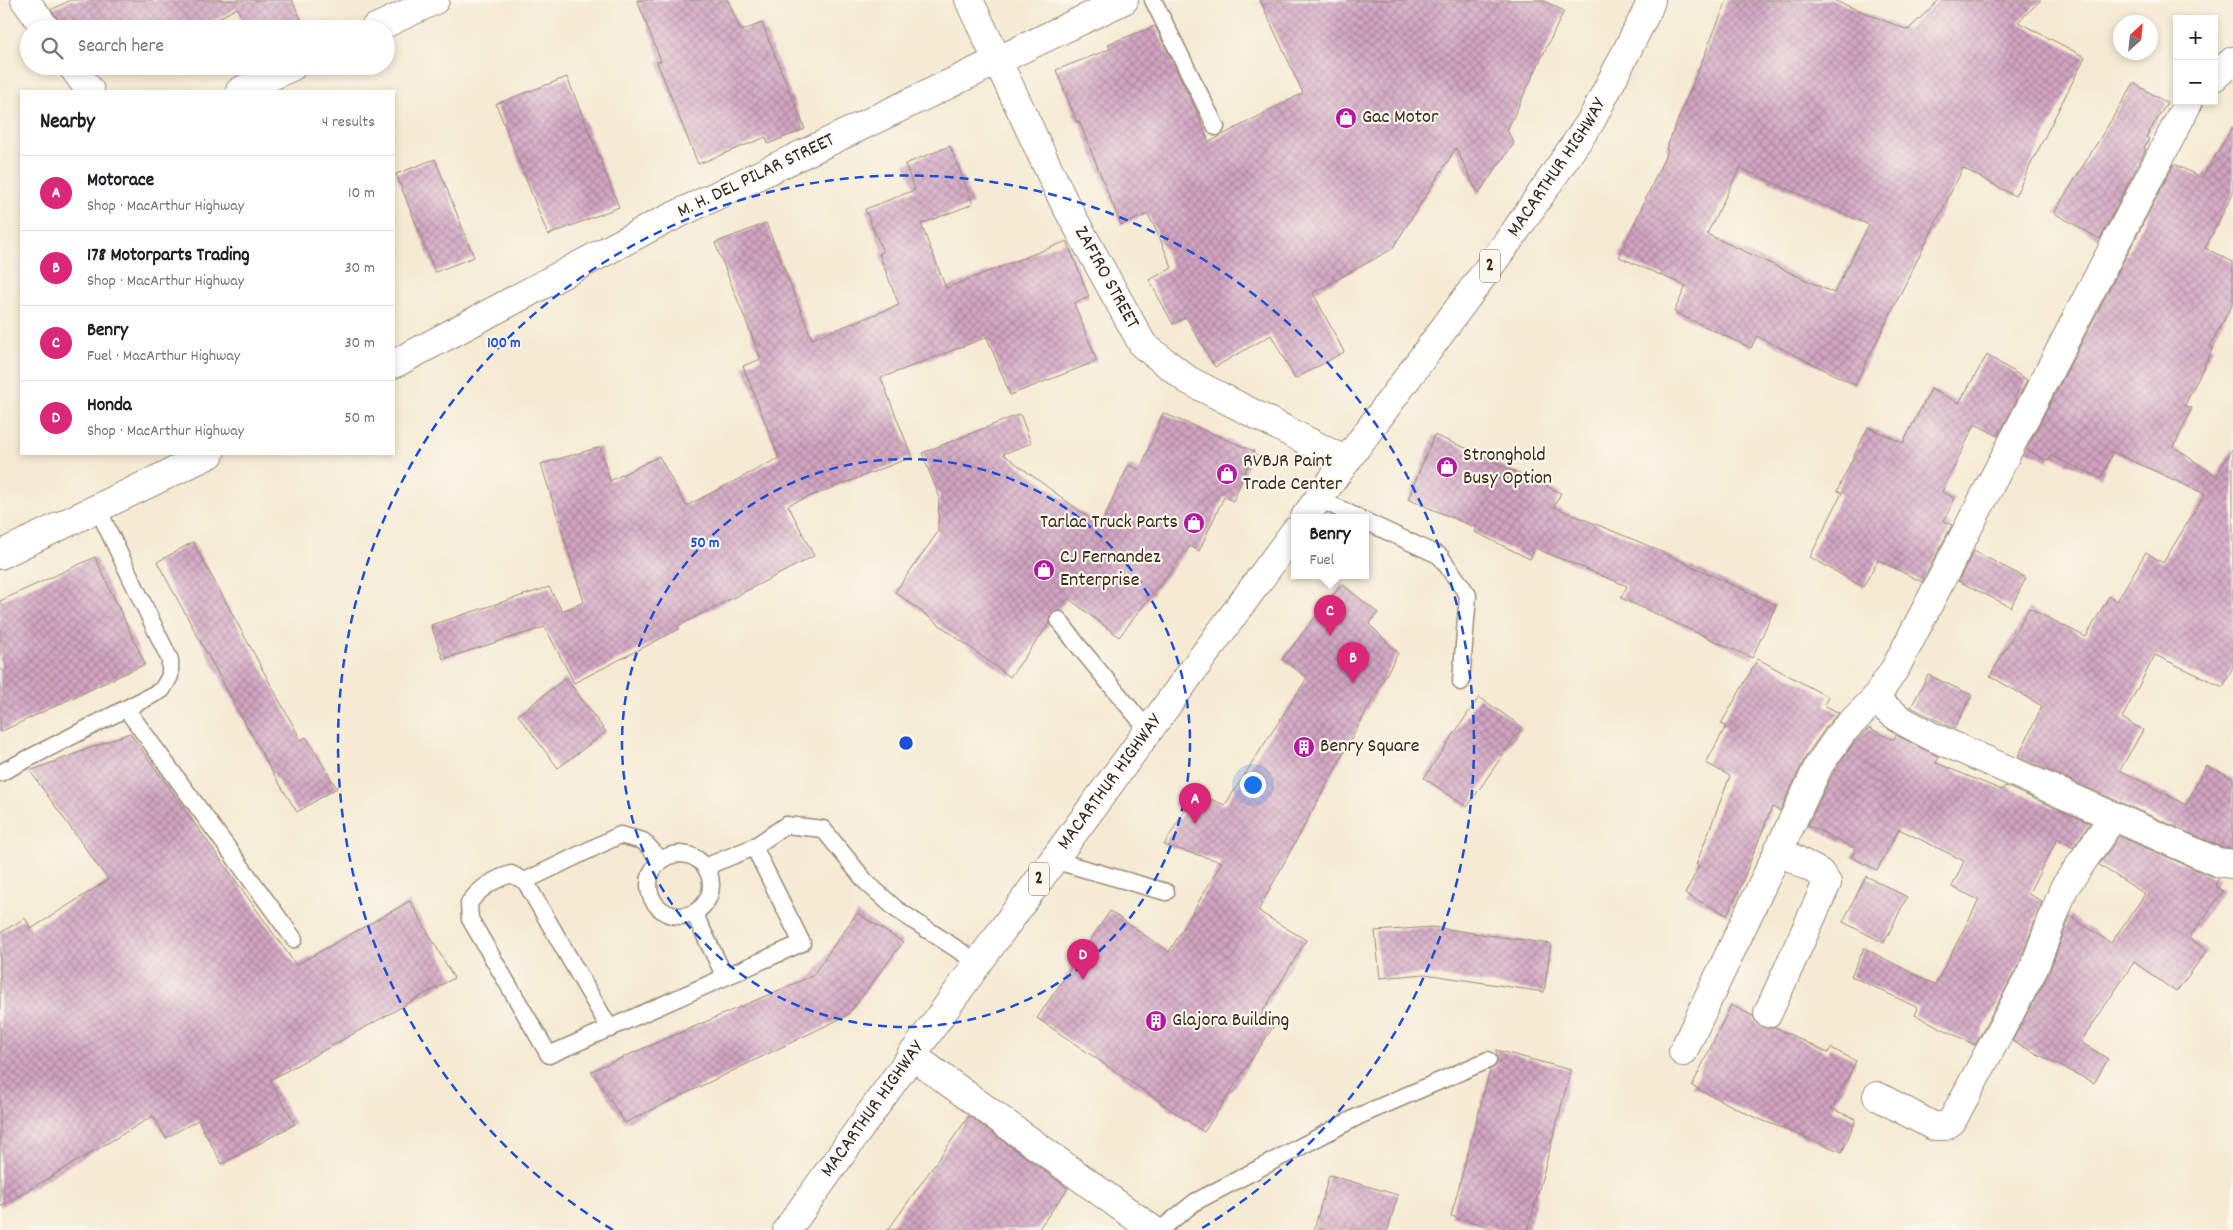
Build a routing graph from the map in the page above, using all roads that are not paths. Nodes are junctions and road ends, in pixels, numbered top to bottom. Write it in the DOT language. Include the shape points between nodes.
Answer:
graph roads {
  1 [pos="25,0"];
  2 [pos="435,0"];
  3 [pos="969,0"];
  4 [pos="1124,0"];
  5 [pos="1152,0"];
  6 [pos="1651,0"];
  7 [pos="39,20"];
  8 [pos="393,20"];
  9 [pos="999,61"];
  10 [pos="2233,61"];
  11 [pos="2218,74"];
  12 [pos="78,75"];
  13 [pos="274,75"];
  14 [pos="89,90"];
  15 [pos="242,90"];
  16 [pos="2187,105"];
  17 [pos="1216,127"];
  18 [pos="395,363"];
  19 [pos="208,455"];
  20 [pos="1346,461"];
  21 [pos="98,508"];
  22 [pos="1312,508"];
  23 [pos="1342,514"];
  24 [pos="1369,523"];
  25 [pos="1291,536"];
  26 [pos="0,555"];
  27 [pos="1059,620"];
  28 [pos="1461,682"];
  29 [pos="1874,700"];
  30 [pos="127,710"];
  31 [pos="1148,730"];
  32 [pos="0,773"];
  33 [pos="2114,816"];
  34 [pos="754,847"];
  35 [pos="1778,850"];
  36 [pos="661,860"];
  37 [pos="1053,860"];
  38 [pos="2233,864"];
  39 [pos="705,866"];
  40 [pos="525,880"];
  41 [pos="1166,892"];
  42 [pos="694,913"];
  43 [pos="294,939"];
  44 [pos="978,963"];
  45 [pos="725,977"];
  46 [pos="1768,1013"];
  47 [pos="610,1029"];
  48 [pos="1683,1052"];
  49 [pos="911,1055"];
  50 [pos="1488,1060"];
  51 [pos="1877,1096"];
  52 [pos="787,1230"];
  53 [pos="1153,1230"];
  54 [pos="1160,1230"];
  1 -- 7 [label="main road"];
  2 -- 8 [label="main road"];
  3 -- 9 [label="main road, ZAFIRO STREET"];
  4 -- 9 [label="main road, M. H. DEL PILAR STREET"];
  5 -- 17 [label="lane"];
  6 -- 20 [label="main road, MACARTHUR HIGHWAY / 2" via="1591,121 1512,236"];
  9 -- 18 [label="main road, M. H. DEL PILAR STREET" via="653,226"];
  9 -- 20 [label="main road, ZAFIRO STREET" via="1064,202 1144,345 1188,380"];
  10 -- 11 [label="main road"];
  12 -- 14 [label="main road"];
  13 -- 15 [label="main road"];
  16 -- 29 [label="main road" via="1896,667"];
  19 -- 21 [label="main road"];
  20 -- 22 [label="main road, MACARTHUR HIGHWAY / 2"];
  21 -- 26 [label="main road"];
  21 -- 30 [label="lane" via="170,660 170,676 162,690"];
  22 -- 23 [label="lane"];
  24 -- 28 [label="lane" via="1440,556 1468,596"];
  25 -- 31 [label="main road, MACARTHUR HIGHWAY / 2"];
  27 -- 31 [label="lane"];
  29 -- 33 [label="main road" via="1931,736"];
  29 -- 35 [label="main road" via="1842,732 1819,764"];
  30 -- 32 [label="lane"];
  30 -- 43 [label="lane"];
  31 -- 37 [label="main road, MACARTHUR HIGHWAY / 2"];
  33 -- 38 [label="main road" via="2217,862"];
  33 -- 51 [label="main road" via="2064,888 2034,968 1952,1121 1945,1126 1933,1126"];
  34 -- 39 [label="lane"];
  34 -- 44 [label="lane" via="786,824 823,828 866,882 896,910"];
  34 -- 45 [label="lane" via="802,943"];
  35 -- 46 [label="main road" via="1820,873 1827,883"];
  35 -- 48 [label="main road"];
  36 -- 39 [label="lane" via="680,854"];
  36 -- 40 [label="lane" via="643,841 620,835"];
  36 -- 42 [label="lane" via="654,867 648,886 655,904 673,916"];
  37 -- 41 [label="lane"];
  37 -- 44 [label="main road, MACARTHUR HIGHWAY / 2"];
  39 -- 42 [label="lane" via="711,887 706,902"];
  40 -- 47 [label="lane"];
  40 -- 47 [label="lane" via="511,874 476,893 468,903 470,919 550,1055"];
  42 -- 45 [label="lane"];
  44 -- 49 [label="main road, MACARTHUR HIGHWAY / 2"];
  45 -- 47 [label="lane"];
  49 -- 52 [label="main road, MACARTHUR HIGHWAY / 2"];
  49 -- 53 [label="main road"];
  50 -- 54 [label="lane" via="1359,1116 1195,1202"];
}
